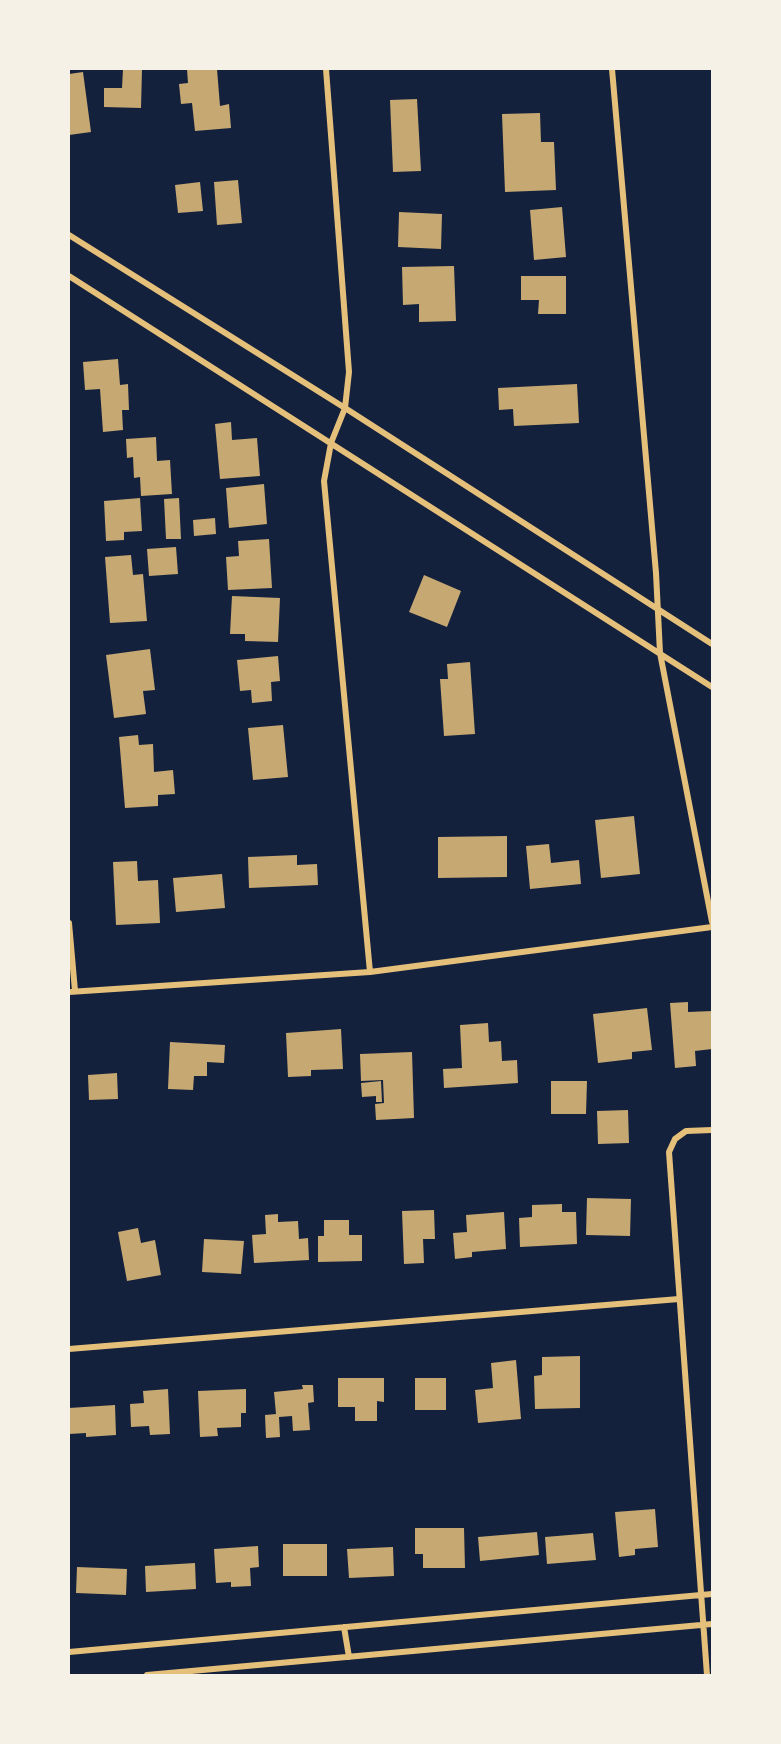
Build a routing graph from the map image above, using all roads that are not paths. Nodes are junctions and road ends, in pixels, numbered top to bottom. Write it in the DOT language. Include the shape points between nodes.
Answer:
graph roads {
  1 [pos="326,69"];
  2 [pos="612,69"];
  3 [pos="69,235"];
  4 [pos="69,276"];
  5 [pos="345,408"];
  6 [pos="331,443"];
  7 [pos="658,609"];
  8 [pos="712,644"];
  9 [pos="660,653"];
  10 [pos="712,687"];
  11 [pos="712,922"];
  12 [pos="69,923"];
  13 [pos="712,927"];
  14 [pos="370,972"];
  15 [pos="72,992"];
  16 [pos="712,1130"];
  17 [pos="679,1299"];
  18 [pos="69,1349"];
  19 [pos="712,1594"];
  20 [pos="701,1595"];
  21 [pos="712,1624"];
  22 [pos="703,1625"];
  23 [pos="344,1627"];
  24 [pos="69,1652"];
  25 [pos="349,1657"];
  26 [pos="147,1675"];
  27 [pos="707,1675"];
  1 -- 5 [label="street" via="349,372"];
  2 -- 7 [label="street"];
  3 -- 5 [label="street"];
  4 -- 6 [label="street"];
  5 -- 6 [label="street"];
  5 -- 7 [label="street"];
  6 -- 9 [label="street"];
  6 -- 14 [label="street" via="324,481"];
  7 -- 8 [label="street"];
  7 -- 9 [label="street"];
  9 -- 10 [label="street"];
  9 -- 11 [label="street"];
  12 -- 15 [label="street"];
  13 -- 14 [label="street"];
  14 -- 15 [label="street"];
  16 -- 17 [label="street" via="686,1131 675,1139 669,1152"];
  17 -- 18 [label="street"];
  17 -- 20 [label="street"];
  19 -- 20 [label="street"];
  20 -- 22 [label="street"];
  20 -- 23 [label="street"];
  21 -- 22 [label="street"];
  22 -- 25 [label="street"];
  22 -- 27 [label="street"];
  23 -- 24 [label="street"];
  23 -- 25 [label="street"];
  25 -- 26 [label="street"];
}
